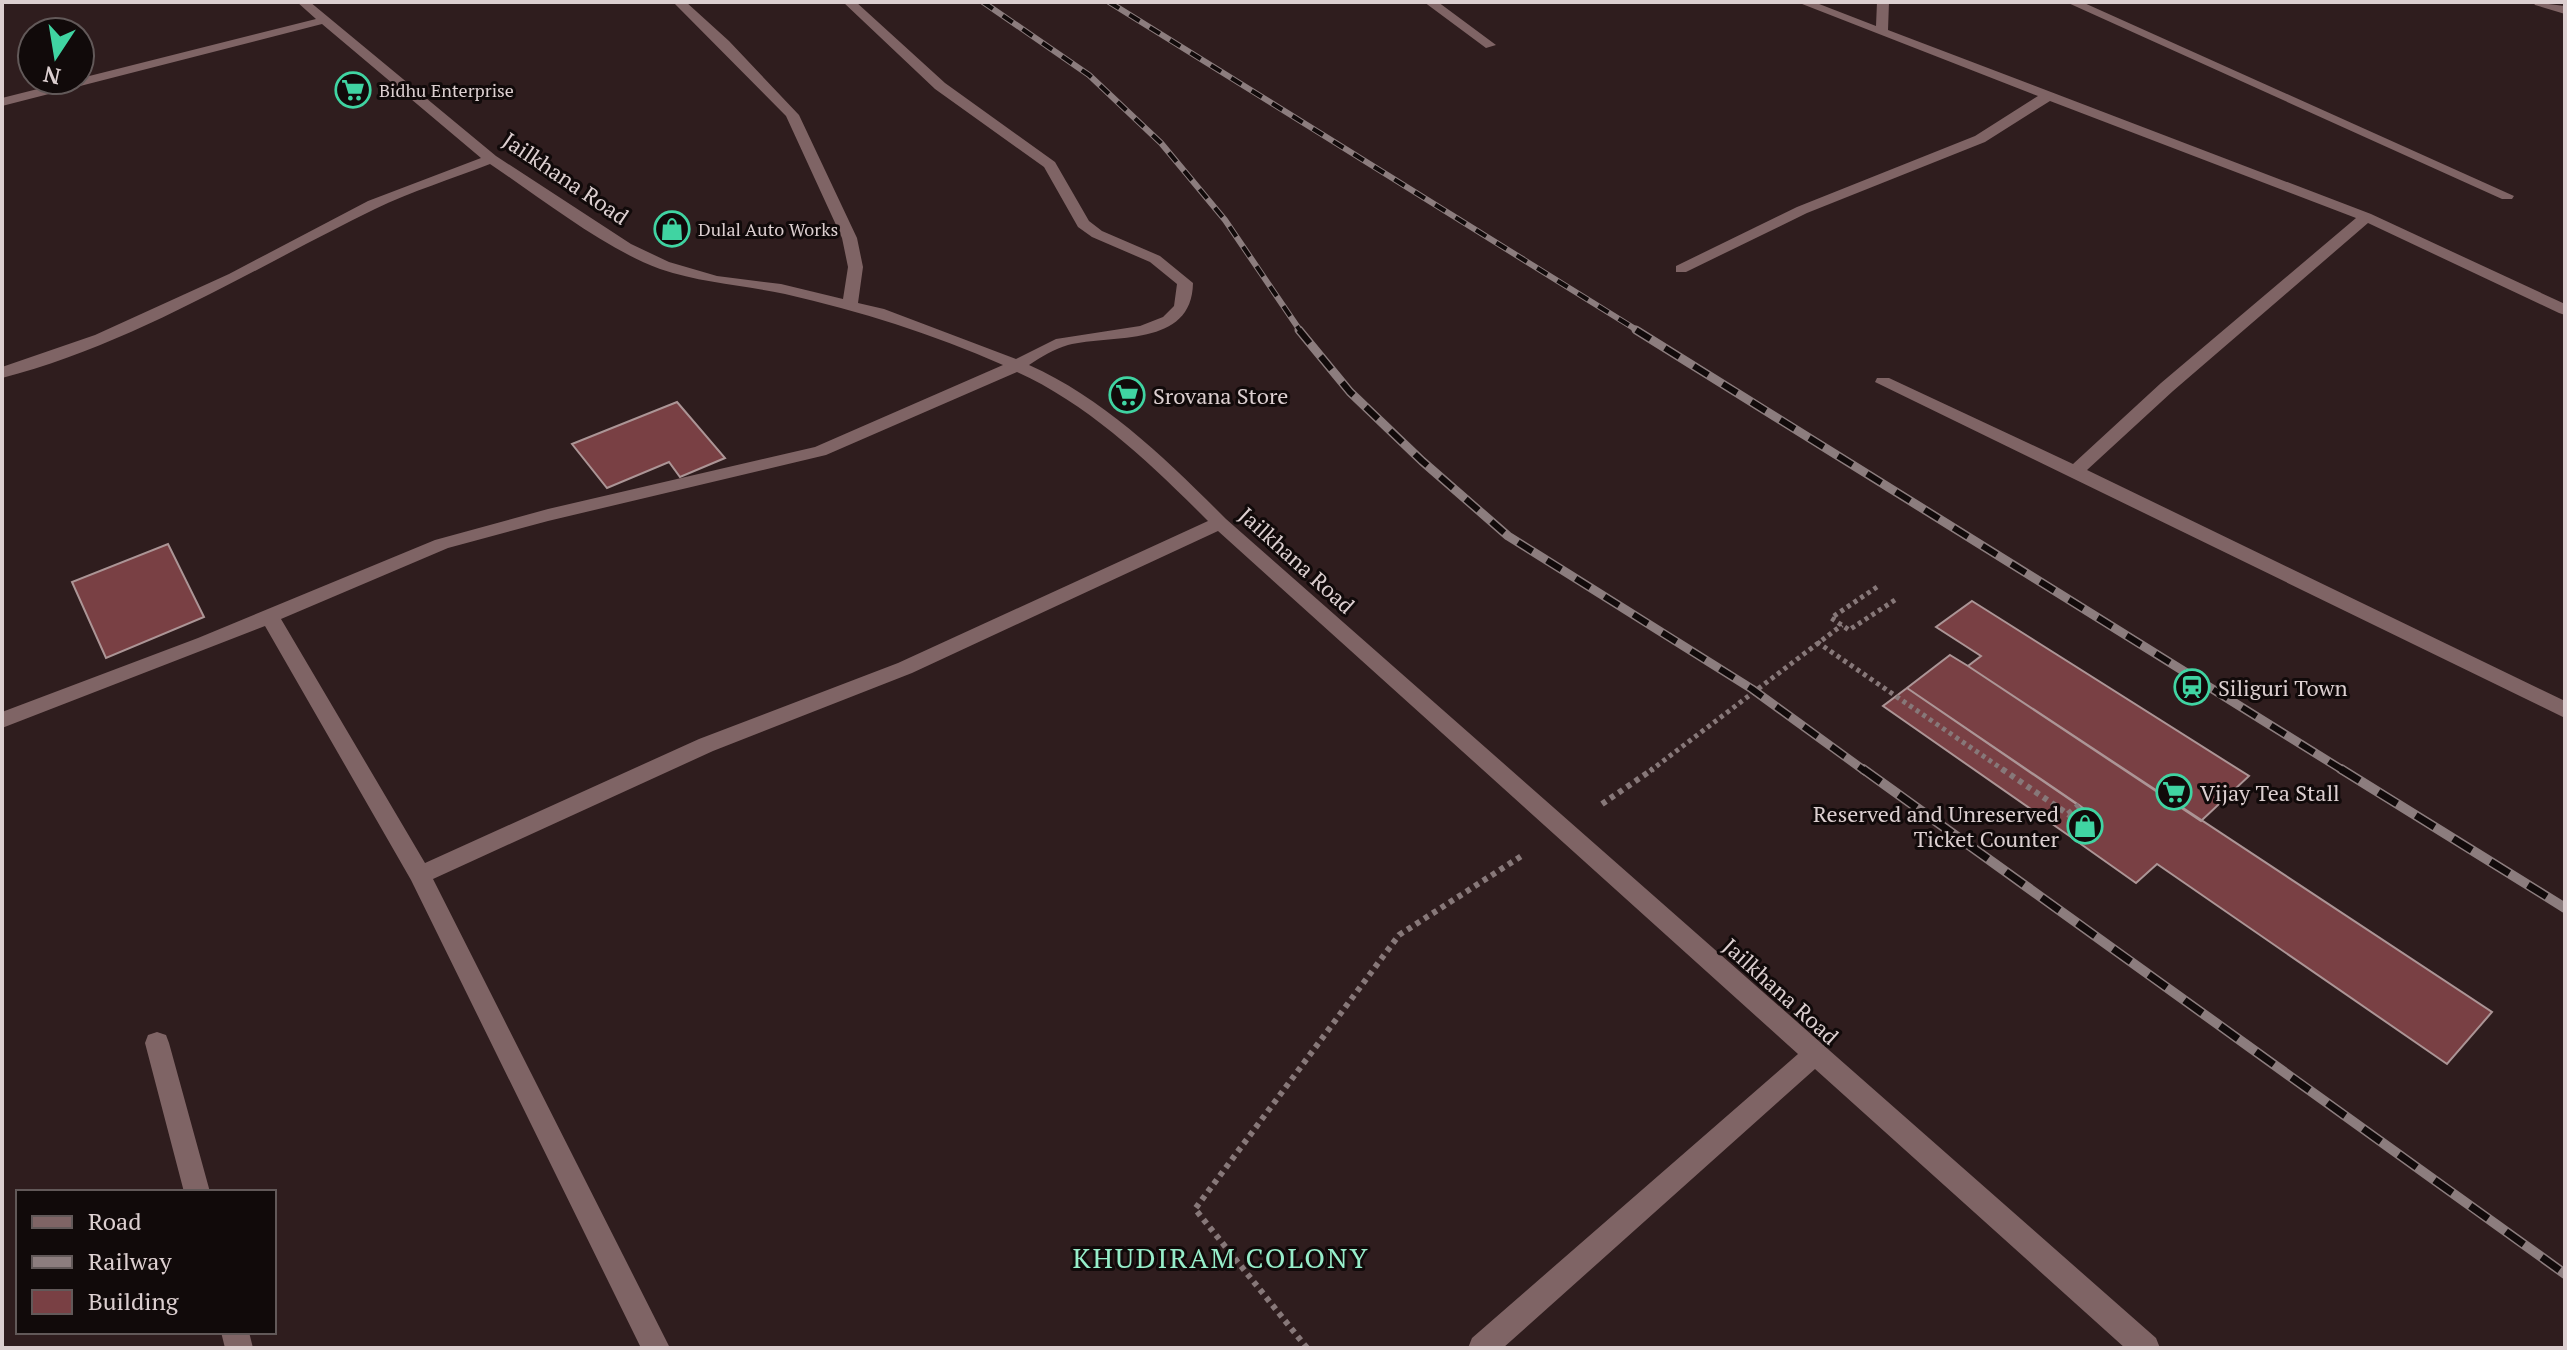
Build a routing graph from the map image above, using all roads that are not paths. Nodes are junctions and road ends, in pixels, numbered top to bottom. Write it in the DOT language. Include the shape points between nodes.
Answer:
graph roads {
  1 [pos="303,2"];
  2 [pos="679,2"];
  3 [pos="849,2"];
  4 [pos="1430,2"];
  5 [pos="1803,2"];
  6 [pos="1883,2"];
  7 [pos="2072,2"];
  8 [pos="2539,2"];
  9 [pos="2565,10"];
  10 [pos="325,20"];
  11 [pos="1882,32"];
  12 [pos="1490,45"];
  13 [pos="2048,96"];
  14 [pos="2,102"];
  15 [pos="491,159"];
  16 [pos="2507,196"];
  17 [pos="2366,217"];
  18 [pos="1681,269"];
  19 [pos="850,304"];
  20 [pos="2565,310"];
  21 [pos="1018,365"];
  22 [pos="2,373"];
  23 [pos="1883,382"];
  24 [pos="2075,471"];
  25 [pos="1220,523"];
  26 [pos="269,616"];
  27 [pos="2565,710"];
  28 [pos="2,720"];
  29 [pos="420,875"];
  30 [pos="157,1043"];
  31 [pos="1815,1054"];
  32 [pos="196,1190"];
  33 [pos="656,1348"];
  34 [pos="1482,1348"];
  35 [pos="2146,1348"];
  1 -- 10 [label="street, Jailkhana Road"];
  2 -- 19 [label="street" via="719,35 796,121 850,234 857,279"];
  3 -- 21 [label="street" via="940,86 1050,165 1083,224 1155,259 1185,283 1178,313 1160,325 1065,341"];
  4 -- 12 [label="street"];
  5 -- 11 [label="street"];
  6 -- 11 [label="street"];
  7 -- 16 [label="street"];
  8 -- 9 [label="street"];
  10 -- 14 [label="street"];
  10 -- 15 [label="street, Jailkhana Road"];
  11 -- 13 [label="street"];
  13 -- 17 [label="street"];
  13 -- 18 [label="street" via="1980,139 1802,210"];
  15 -- 19 [label="street, Jailkhana Road" via="626,247 664,265 715,280"];
  15 -- 22 [label="street" via="373,204 234,277 101,338"];
  17 -- 20 [label="street"];
  17 -- 24 [label="street"];
  19 -- 21 [label="street, Jailkhana Road"];
  21 -- 25 [label="street, Jailkhana Road" via="1100,415 1164,467"];
  21 -- 26 [label="street" via="820,451 442,544"];
  23 -- 24 [label="street"];
  24 -- 27 [label="street"];
  25 -- 29 [label="street" via="905,668 706,745"];
  25 -- 31 [label="street, Jailkhana Road"];
  26 -- 28 [label="street"];
  26 -- 29 [label="street"];
  29 -- 33 [label="street"];
  30 -- 32 [label="street"];
  31 -- 34 [label="street"];
  31 -- 35 [label="street, Jailkhana Road"];
}
